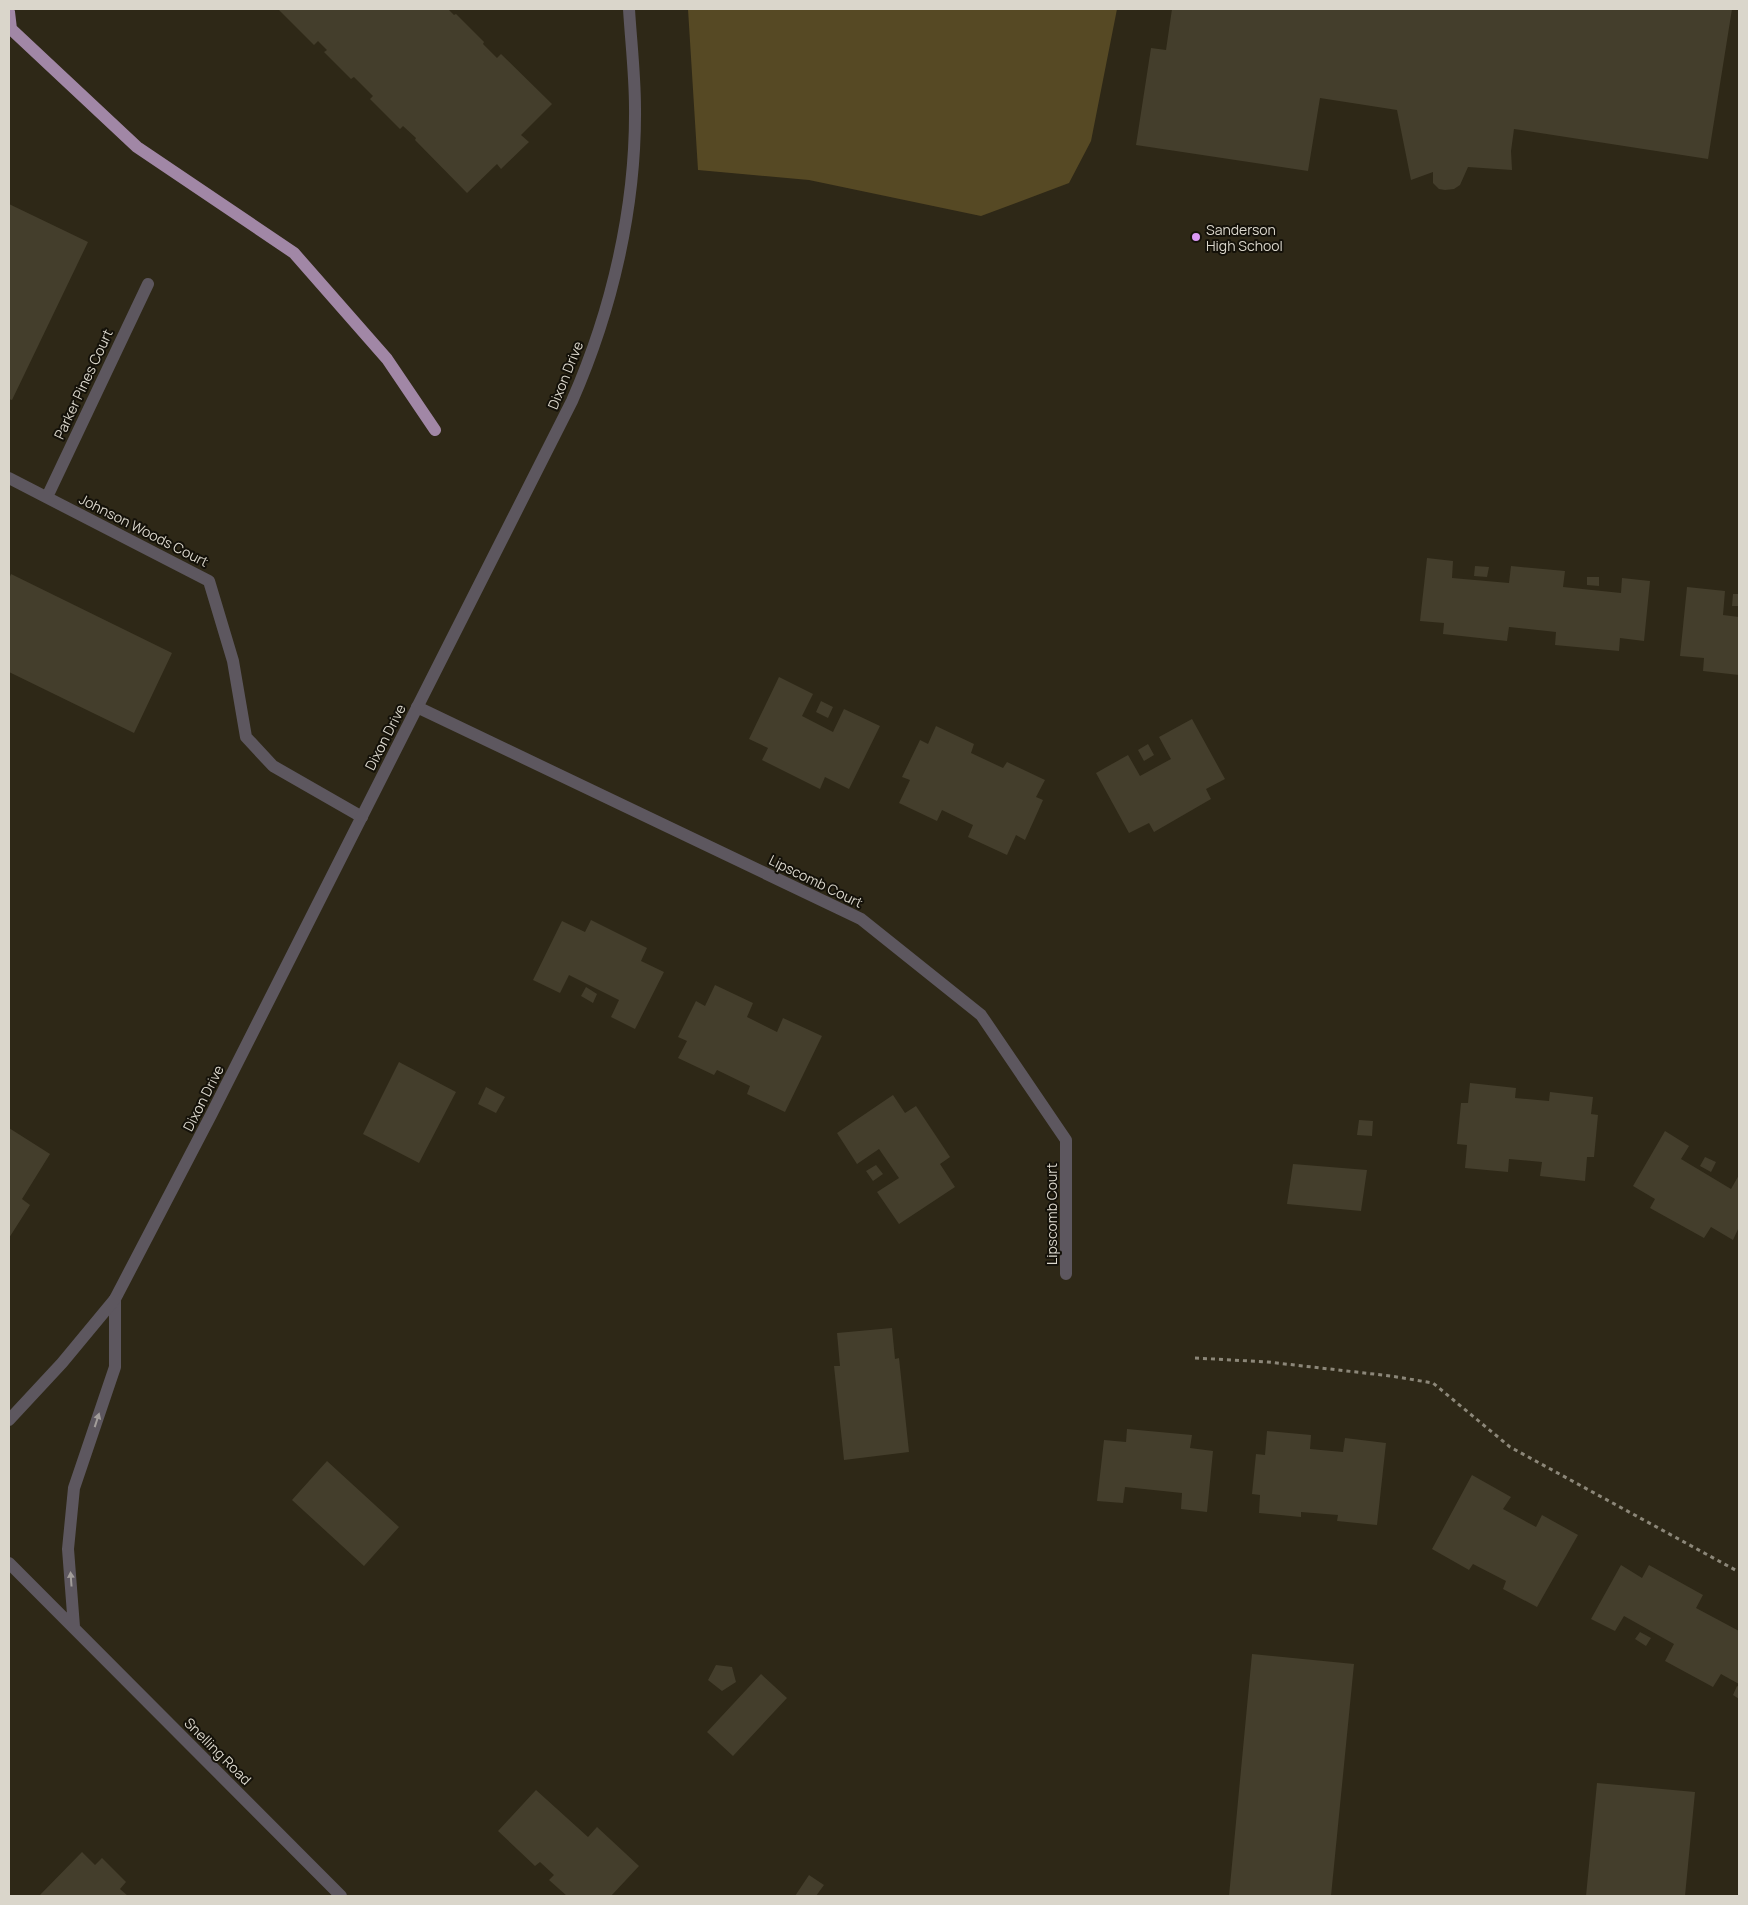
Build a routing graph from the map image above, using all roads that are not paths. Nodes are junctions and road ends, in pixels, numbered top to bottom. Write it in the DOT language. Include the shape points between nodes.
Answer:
graph roads {
  1 [pos="629,9"];
  2 [pos="148,284"];
  3 [pos="9,478"];
  4 [pos="46,497"];
  5 [pos="417,707"];
  6 [pos="362,817"];
  7 [pos="1066,1274"];
  8 [pos="115,1298"];
  9 [pos="9,1420"];
  10 [pos="9,1563"];
  11 [pos="74,1627"];
  12 [pos="341,1896"];
  1 -- 5 [label="street, Dixon Drive" via="635,108 631,182 618,262 590,361"];
  2 -- 4 [label="street, Parker Pines Court"];
  3 -- 4 [label="street, Johnson Woods Court"];
  4 -- 6 [label="street, Johnson Woods Court" via="209,581 233,661 246,737 273,766"];
  5 -- 6 [label="street, Dixon Drive"];
  5 -- 7 [label="street, Lipscomb Court" via="861,919 981,1015 1066,1140"];
  6 -- 8 [label="street, Dixon Drive" via="212,1115"];
  8 -- 9 [label="street, Dixon Drive" via="62,1363"];
  11 -- 8 [label="street, one-way" via="68,1550 74,1488 115,1367"];
  10 -- 11 [label="street, Snelling Road"];
  11 -- 12 [label="street, Snelling Road"];
}
